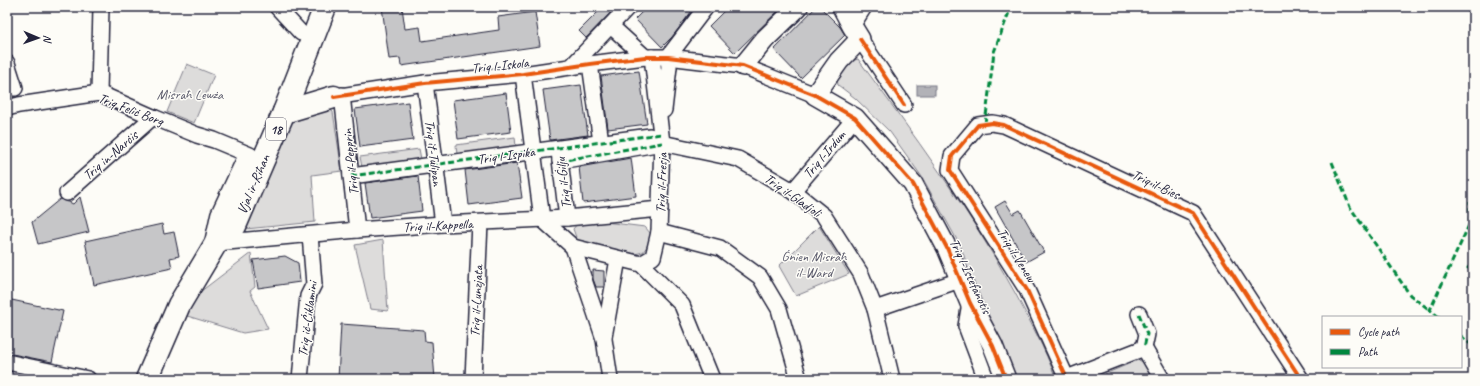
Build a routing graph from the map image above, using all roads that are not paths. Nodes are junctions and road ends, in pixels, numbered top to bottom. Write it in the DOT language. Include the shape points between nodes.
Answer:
graph roads {
  1 [pos="101,7"];
  2 [pos="277,7"];
  3 [pos="312,7"];
  4 [pos="325,7"];
  5 [pos="628,7"];
  6 [pos="706,7"];
  7 [pos="842,7"];
  8 [pos="864,7"];
  9 [pos="794,8"];
  10 [pos="610,26"];
  11 [pos="856,32"];
  12 [pos="301,33"];
  13 [pos="648,57"];
  14 [pos="668,57"];
  15 [pos="7,63"];
  16 [pos="590,64"];
  17 [pos="743,66"];
  18 [pos="570,67"];
  19 [pos="523,74"];
  20 [pos="297,76"];
  21 [pos="425,83"];
  22 [pos="15,88"];
  23 [pos="99,93"];
  24 [pos="814,95"];
  25 [pos="338,96"];
  26 [pos="904,105"];
  27 [pos="7,108"];
  28 [pos="284,112"];
  29 [pos="153,117"];
  30 [pos="855,118"];
  31 [pos="662,139"];
  32 [pos="601,142"];
  33 [pos="533,151"];
  34 [pos="250,155"];
  35 [pos="559,155"];
  36 [pos="436,165"];
  37 [pos="950,170"];
  38 [pos="351,176"];
  39 [pos="793,191"];
  40 [pos="67,193"];
  41 [pos="660,209"];
  42 [pos="567,218"];
  43 [pos="542,219"];
  44 [pos="480,222"];
  45 [pos="443,224"];
  46 [pos="357,230"];
  47 [pos="659,232"];
  48 [pos="310,235"];
  49 [pos="216,243"];
  50 [pos="573,247"];
  51 [pos="618,259"];
  52 [pos="641,264"];
  53 [pos="960,280"];
  54 [pos="970,302"];
  55 [pos="875,309"];
  56 [pos="1139,314"];
  57 [pos="604,339"];
  58 [pos="1144,348"];
  59 [pos="7,362"];
  60 [pos="88,379"];
  61 [pos="147,379"];
  62 [pos="300,379"];
  63 [pos="473,379"];
  64 [pos="610,379"];
  65 [pos="712,379"];
  66 [pos="799,379"];
  67 [pos="892,379"];
  68 [pos="986,379"];
  69 [pos="1006,379"];
  70 [pos="1067,379"];
  71 [pos="1162,379"];
  72 [pos="1302,379"];
  1 -- 23 [label="street"];
  2 -- 12 [label="street"];
  3 -- 12 [label="main road, Vjal ir-Riħan / 18"];
  4 -- 20 [label="main road, Vjal ir-Riħan / 18"];
  5 -- 10 [label="street"];
  6 -- 14 [label="street"];
  7 -- 11 [label="street"];
  8 -- 11 [label="street"];
  9 -- 17 [label="street"];
  10 -- 13 [label="street"];
  10 -- 18 [label="street"];
  11 -- 24 [label="street"];
  11 -- 26 [label="street"];
  12 -- 34 [label="main road, Vjal ir-Riħan / 18"];
  13 -- 14 [label="street, Triq l-Iskola"];
  13 -- 16 [label="street, Triq l-Iskola"];
  13 -- 31 [label="street, Triq il-Fresja"];
  14 -- 17 [label="street, Triq l-Istefanotis"];
  14 -- 31 [label="street, Triq il-Fresja"];
  15 -- 22 [label="street"];
  16 -- 18 [label="street, Triq l-Iskola"];
  16 -- 32 [label="street"];
  17 -- 24 [label="street, Triq l-Istefanotis"];
  18 -- 19 [label="street, Triq l-Iskola"];
  19 -- 21 [label="street, Triq l-Iskola"];
  19 -- 33 [label="street, Triq il-Ġilju"];
  20 -- 25 [label="main road" via="308,88"];
  20 -- 28 [label="main road, Vjal ir-Riħan / 18"];
  21 -- 25 [label="street, Triq l-Iskola"];
  21 -- 36 [label="street, Triq it-Tulipan"];
  23 -- 27 [label="street, Triq Feliċ Borg"];
  23 -- 29 [label="street, Triq Feliċ Borg"];
  24 -- 30 [label="street, Triq l-Istefanotis"];
  25 -- 28 [label="main road"];
  25 -- 38 [label="street, Triq il-Pepprin"];
  28 -- 49 [label="main road, Vjal ir-Riħan / 18" via="235,226"];
  29 -- 34 [label="street, Triq Feliċ Borg"];
  29 -- 40 [label="street, Triq in-Narċis"];
  30 -- 39 [label="street, Triq l-Irdum"];
  30 -- 53 [label="street, Triq l-Istefanotis" via="913,184 947,248"];
  31 -- 32 [label="street, Triq l-Ispika"];
  31 -- 35 [label="street, Triq l-Ispika"];
  31 -- 39 [label="street, Triq il-Gladjoli" via="738,159"];
  31 -- 41 [label="street, Triq il-Fresja"];
  32 -- 35 [label="street, Triq l-Ispika"];
  33 -- 35 [label="street, Triq l-Ispika"];
  33 -- 36 [label="street, Triq l-Ispika"];
  33 -- 43 [label="street, Triq il-Ġilju"];
  34 -- 49 [label="main road, Vjal ir-Riħan / 18" via="222,215"];
  35 -- 42 [label="street, Triq il-Ġilju"];
  36 -- 38 [label="street, Triq l-Ispika"];
  36 -- 45 [label="street, Triq it-Tulipan"];
  37 -- 70 [label="street, Triq il-Venew" via="1027,290"];
  37 -- 72 [label="street, Triq il-Bies" via="952,156 978,125 1004,125 1193,213"];
  38 -- 46 [label="street, Triq il-Pepprin"];
  39 -- 55 [label="street, Triq il-Gladjoli" via="824,216 861,274"];
  41 -- 42 [label="street, Triq il-Kappella"];
  41 -- 47 [label="street, Triq il-Fresja"];
  42 -- 43 [label="street, Triq il-Kappella"];
  43 -- 44 [label="street, Triq il-Kappella"];
  43 -- 50 [label="street"];
  44 -- 45 [label="street, Triq il-Kappella"];
  44 -- 63 [label="street, Triq il-Lunzjata"];
  45 -- 46 [label="street, Triq il-Kappella"];
  46 -- 48 [label="street, Triq il-Kappella"];
  47 -- 52 [label="street, Triq il-Fresja" via="653,257"];
  47 -- 66 [label="street" via="720,248 760,277 778,308"];
  48 -- 49 [label="street, Triq il-Kappella"];
  48 -- 62 [label="street, Triq iċ-Ċiklamini" via="314,284 308,296"];
  49 -- 61 [label="main road, Vjal ir-Riħan" via="179,305"];
  50 -- 51 [label="street"];
  50 -- 57 [label="street"];
  51 -- 52 [label="street"];
  51 -- 57 [label="street"];
  52 -- 65 [label="street" via="682,305"];
  53 -- 54 [label="street, Triq l-Istefanotis"];
  53 -- 55 [label="street"];
  54 -- 68 [label="street" via="966,326"];
  54 -- 69 [label="street, Triq l-Istefanotis" via="993,346"];
  55 -- 67 [label="street, Triq il-Gladjoli"];
  56 -- 58 [label="street" via="1147,334"];
  57 -- 64 [label="street"];
  58 -- 70 [label="street"];
  58 -- 71 [label="street"];
  59 -- 60 [label="street"];
}
